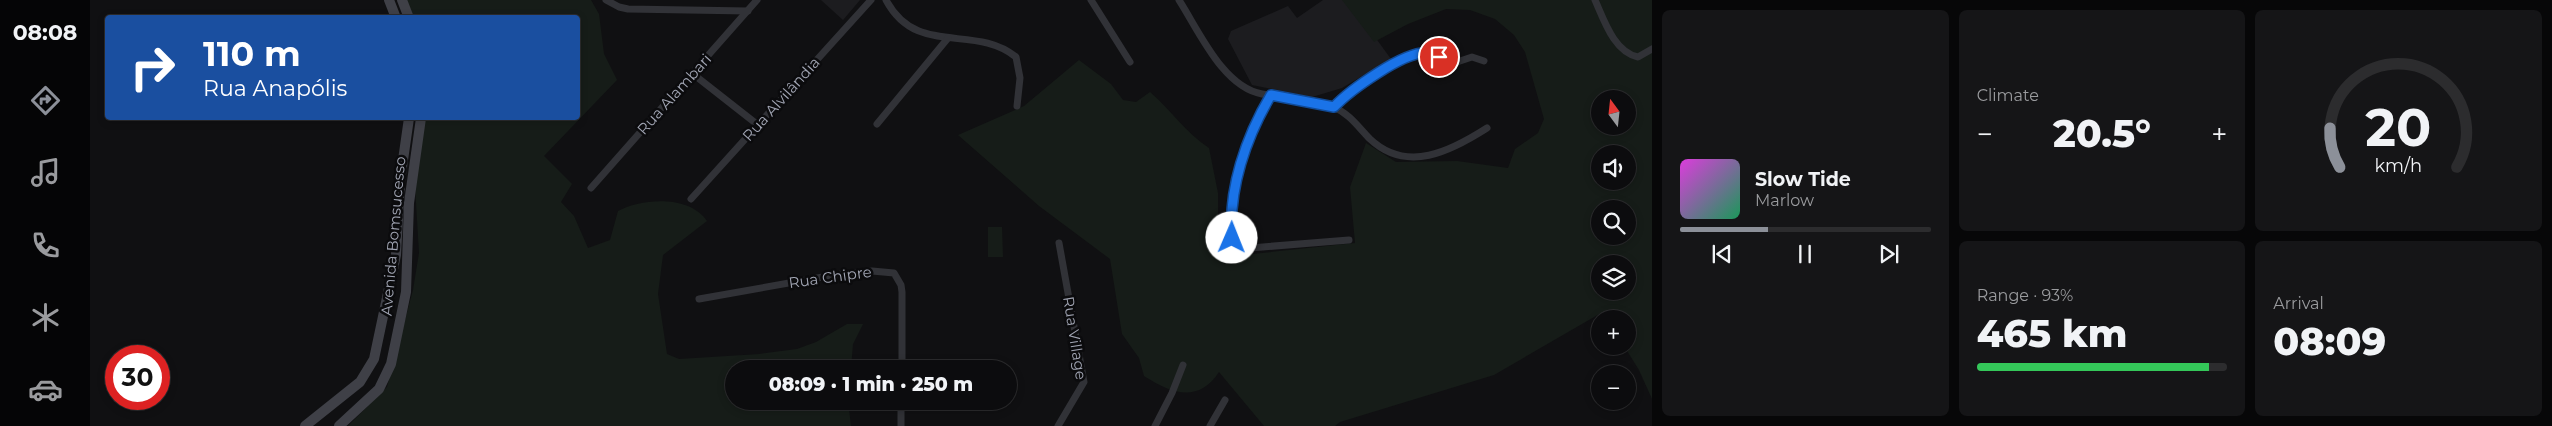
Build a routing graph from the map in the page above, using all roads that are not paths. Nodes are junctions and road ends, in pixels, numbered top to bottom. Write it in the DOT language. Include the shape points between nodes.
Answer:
graph roads {
  1 [pos="389,0"];
  2 [pos="402,0"];
  3 [pos="606,0"];
  4 [pos="757,0"];
  5 [pos="871,0"];
  6 [pos="886,0"];
  7 [pos="1091,0"];
  8 [pos="1179,0"];
  9 [pos="1595,0"];
  10 [pos="748,10"];
  11 [pos="395,15"];
  12 [pos="408,15"];
  13 [pos="948,38"];
  14 [pos="1652,49"];
  15 [pos="1484,61"];
  16 [pos="1130,62"];
  17 [pos="693,74"];
  18 [pos="1271,95"];
  19 [pos="1017,106"];
  20 [pos="1334,107"];
  21 [pos="409,120"];
  22 [pos="421,120"];
  23 [pos="877,124"];
  24 [pos="758,125"];
  25 [pos="1488,128"];
  26 [pos="591,188"];
  27 [pos="691,199"];
  28 [pos="1350,240"];
  29 [pos="1058,243"];
  30 [pos="699,299"];
  31 [pos="902,360"];
  32 [pos="1183,365"];
  33 [pos="1225,400"];
  34 [pos="902,410"];
  35 [pos="305,426"];
  36 [pos="339,426"];
  37 [pos="901,426"];
  38 [pos="1058,426"];
  39 [pos="1155,426"];
  40 [pos="1210,426"];
  1 -- 11 [label="street"];
  2 -- 12 [label="street"];
  3 -- 10 [label="street" via="628,9"];
  4 -- 10 [label="street, Rua Alambari"];
  5 -- 24 [label="street, Rua Alvilândia"];
  6 -- 13 [label="street" via="904,22 919,32"];
  7 -- 16 [label="street"];
  8 -- 18 [label="street" via="1231,79 1252,91"];
  9 -- 14 [label="street" via="1606,26 1626,51 1638,57"];
  10 -- 17 [label="street, Rua Alambari"];
  13 -- 19 [label="street" via="1000,46 1016,57 1020,78"];
  13 -- 23 [label="street"];
  15 -- 20 [label="street" via="1472,57 1448,64 1428,53 1415,55 1347,93"];
  17 -- 24 [label="street"];
  17 -- 26 [label="street, Rua Alambari"];
  18 -- 20 [label="street"];
  18 -- 28 [label="street" via="1242,158 1232,238 1237,244 1250,248"];
  20 -- 25 [label="street" via="1378,146 1398,156 1433,155"];
  21 -- 35 [label="street, Avenida Bomsucesso" via="400,181 396,255 374,359 360,382"];
  22 -- 36 [label="street, Avenida Bomsucesso" via="409,203 406,292 391,364 379,389"];
  24 -- 27 [label="street, Rua Alvilândia"];
  29 -- 38 [label="street, Rua Village" via="1084,382"];
  30 -- 31 [label="street, Rua Chipre" via="842,274 894,273 902,292"];
  32 -- 39 [label="street"];
  33 -- 40 [label="street"];
  34 -- 37 [label="street"];
}
